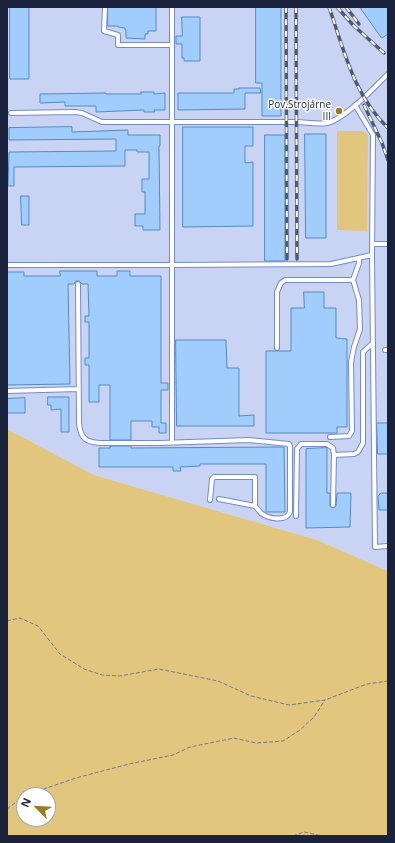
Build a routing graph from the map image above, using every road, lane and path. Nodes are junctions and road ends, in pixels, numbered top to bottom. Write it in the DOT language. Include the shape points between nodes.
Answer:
graph roads {
  1 [pos="105,7"];
  2 [pos="172,7"];
  3 [pos="172,44"];
  4 [pos="388,74"];
  5 [pos="355,105"];
  6 [pos="11,113"];
  7 [pos="172,123"];
  8 [pos="372,244"];
  9 [pos="388,244"];
  10 [pos="372,255"];
  11 [pos="359,258"];
  12 [pos="7,265"];
  13 [pos="78,265"];
  14 [pos="172,265"];
  15 [pos="78,271"];
  16 [pos="353,280"];
  17 [pos="78,284"];
  18 [pos="373,343"];
  19 [pos="276,348"];
  20 [pos="78,389"];
  21 [pos="7,391"];
  22 [pos="330,437"];
  23 [pos="172,442"];
  24 [pos="334,455"];
  25 [pos="219,499"];
  26 [pos="210,500"];
  27 [pos="333,505"];
  28 [pos="255,506"];
  29 [pos="296,516"];
  30 [pos="388,546"];
  31 [pos="7,621"];
  32 [pos="388,681"];
  33 [pos="325,700"];
  34 [pos="50,787"];
  35 [pos="16,802"];
  36 [pos="7,809"];
  37 [pos="293,836"];
  38 [pos="322,836"];
  1 -- 3 [label="lane" via="104,31 118,35 118,45"];
  2 -- 3 [label="lane"];
  3 -- 7 [label="lane"];
  4 -- 5 [label="lane"];
  5 -- 7 [label="lane" via="328,123"];
  5 -- 8 [label="lane" via="373,135"];
  6 -- 7 [label="lane" via="75,112 102,122"];
  7 -- 14 [label="lane"];
  8 -- 9 [label="lane"];
  8 -- 10 [label="lane"];
  10 -- 11 [label="lane"];
  10 -- 18 [label="lane"];
  11 -- 14 [label="lane" via="331,264"];
  11 -- 16 [label="lane"];
  12 -- 13 [label="lane"];
  13 -- 14 [label="lane"];
  13 -- 15 [label="lane"];
  14 -- 23 [label="lane"];
  16 -- 19 [label="lane" via="285,280 281,283 277,292"];
  16 -- 22 [label="lane" via="359,300 360,329 351,362 352,431 349,436"];
  17 -- 20 [label="lane"];
  18 -- 24 [label="lane" via="362,352 361,449 354,454"];
  18 -- 30 [label="lane" via="375,546"];
  20 -- 21 [label="lane"];
  20 -- 23 [label="lane" via="80,430 85,440 100,444"];
  23 -- 28 [label="lane" via="249,440 289,444 288,516 268,517"];
  24 -- 27 [label="lane"];
  24 -- 29 [label="lane" via="333,448 327,444 299,445"];
  25 -- 28 [label="lane"];
  26 -- 28 [label="lane" via="214,477 256,476"];
  31 -- 33 [label="path" via="20,618 38,626 60,654 84,669 102,675 120,676 159,669 218,681 251,696 289,705"];
  32 -- 33 [label="path" via="367,684"];
  33 -- 34 [label="path" via="314,717 283,741 256,743 234,738 190,747 172,755 76,778"];
  35 -- 36 [label="path"];
  37 -- 38 [label="path" via="304,832"];
}
